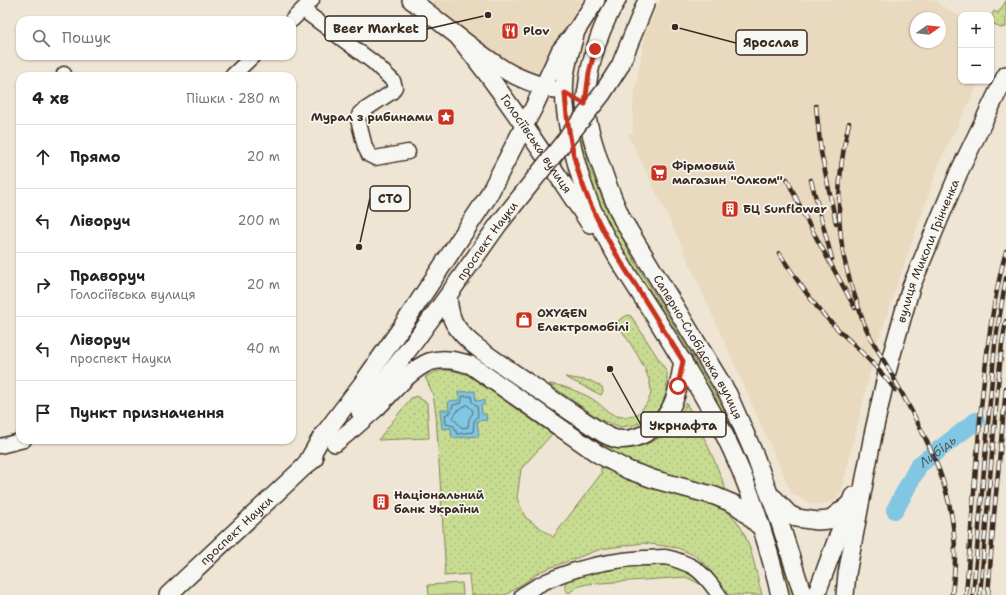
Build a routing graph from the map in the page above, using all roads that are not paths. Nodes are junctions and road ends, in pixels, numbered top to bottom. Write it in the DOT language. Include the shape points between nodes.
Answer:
graph roads {
  1 [pos="411,0"];
  2 [pos="596,0"];
  3 [pos="617,0"];
  4 [pos="647,0"];
  5 [pos="308,5"];
  6 [pos="296,16"];
  7 [pos="576,31"];
  8 [pos="459,38"];
  9 [pos="249,60"];
  10 [pos="236,72"];
  11 [pos="1006,75"];
  12 [pos="544,86"];
  13 [pos="565,93"];
  14 [pos="585,104"];
  15 [pos="524,125"];
  16 [pos="408,152"];
  17 [pos="612,250"];
  18 [pos="451,292"];
  19 [pos="683,361"];
  20 [pos="873,435"];
  21 [pos="16,439"];
  22 [pos="335,443"];
  23 [pos="0,446"];
  24 [pos="305,466"];
  25 [pos="768,491"];
  26 [pos="851,503"];
  27 [pos="761,528"];
  28 [pos="168,595"];
  29 [pos="522,595"];
  30 [pos="719,595"];
  31 [pos="780,595"];
  32 [pos="803,595"];
  33 [pos="816,595"];
  34 [pos="845,595"];
  1 -- 8 [label="main road, Голосіївська вулиця"];
  2 -- 7 [label="main road, проспект Науки"];
  3 -- 14 [label="main road" via="595,49"];
  4 -- 18 [label="main road, проспект Науки, bridge" via="620,66 602,94 498,225"];
  5 -- 6 [label="street"];
  5 -- 16 [label="street" via="393,81 395,88 392,92 360,113 358,119 365,147 370,155 376,158"];
  7 -- 12 [label="main road, проспект Науки" via="560,52"];
  7 -- 13 [label="main road, Саперно-Слобідська вулиця" via="565,76"];
  8 -- 12 [label="main road, Голосіївська вулиця" via="501,68"];
  8 -- 15 [label="main road, Голосіївська вулиця" via="487,72"];
  9 -- 10 [label="street"];
  11 -- 20 [label="main road, вулиця Миколи Грінченка" via="959,172 911,287 888,368"];
  12 -- 13 [label="main road, Голосіївська вулиця"];
  12 -- 15 [label="main road, проспект Науки"];
  13 -- 14 [label="main road, Голосіївська вулиця"];
  13 -- 17 [label="main road, Саперно-Слобідська вулиця" via="567,124 583,187"];
  14 -- 25 [label="main road, Саперно-Слобідська вулиця" via="600,163 622,219 728,394"];
  15 -- 17 [label="main road, Голосіївська вулиця" via="593,229"];
  15 -- 24 [label="main road, проспект Науки" via="487,198 401,328 321,438"];
  17 -- 19 [label="main road, Саперно-Слобідська вулиця"];
  18 -- 19 [label="main road" via="450,312 464,337 586,422 616,439 640,436 664,420 676,394"];
  18 -- 22 [label="main road, проспект Науки"];
  19 -- 27 [label="main road, Саперно-Слобідська вулиця" via="724,434"];
  20 -- 26 [label="main road, вулиця Миколи Грінченка"];
  20 -- 34 [label="main road, вулиця Миколи Грінченка"];
  21 -- 23 [label="street"];
  22 -- 24 [label="main road, проспект Науки"];
  22 -- 27 [label="main road" via="374,411 413,371 430,362 458,361 471,365 598,454 628,470 734,504"];
  24 -- 28 [label="main road, проспект Науки"];
  25 -- 26 [label="main road" via="789,514 817,522 829,520"];
  25 -- 32 [label="main road, Саперно-Слобідська вулиця"];
  26 -- 33 [label="main road, вулиця Миколи Грінченка"];
  27 -- 31 [label="main road, Саперно-Слобідська вулиця"];
  29 -- 30 [label="street" via="534,586 571,571 608,562 665,557 690,565 709,581"];
}
